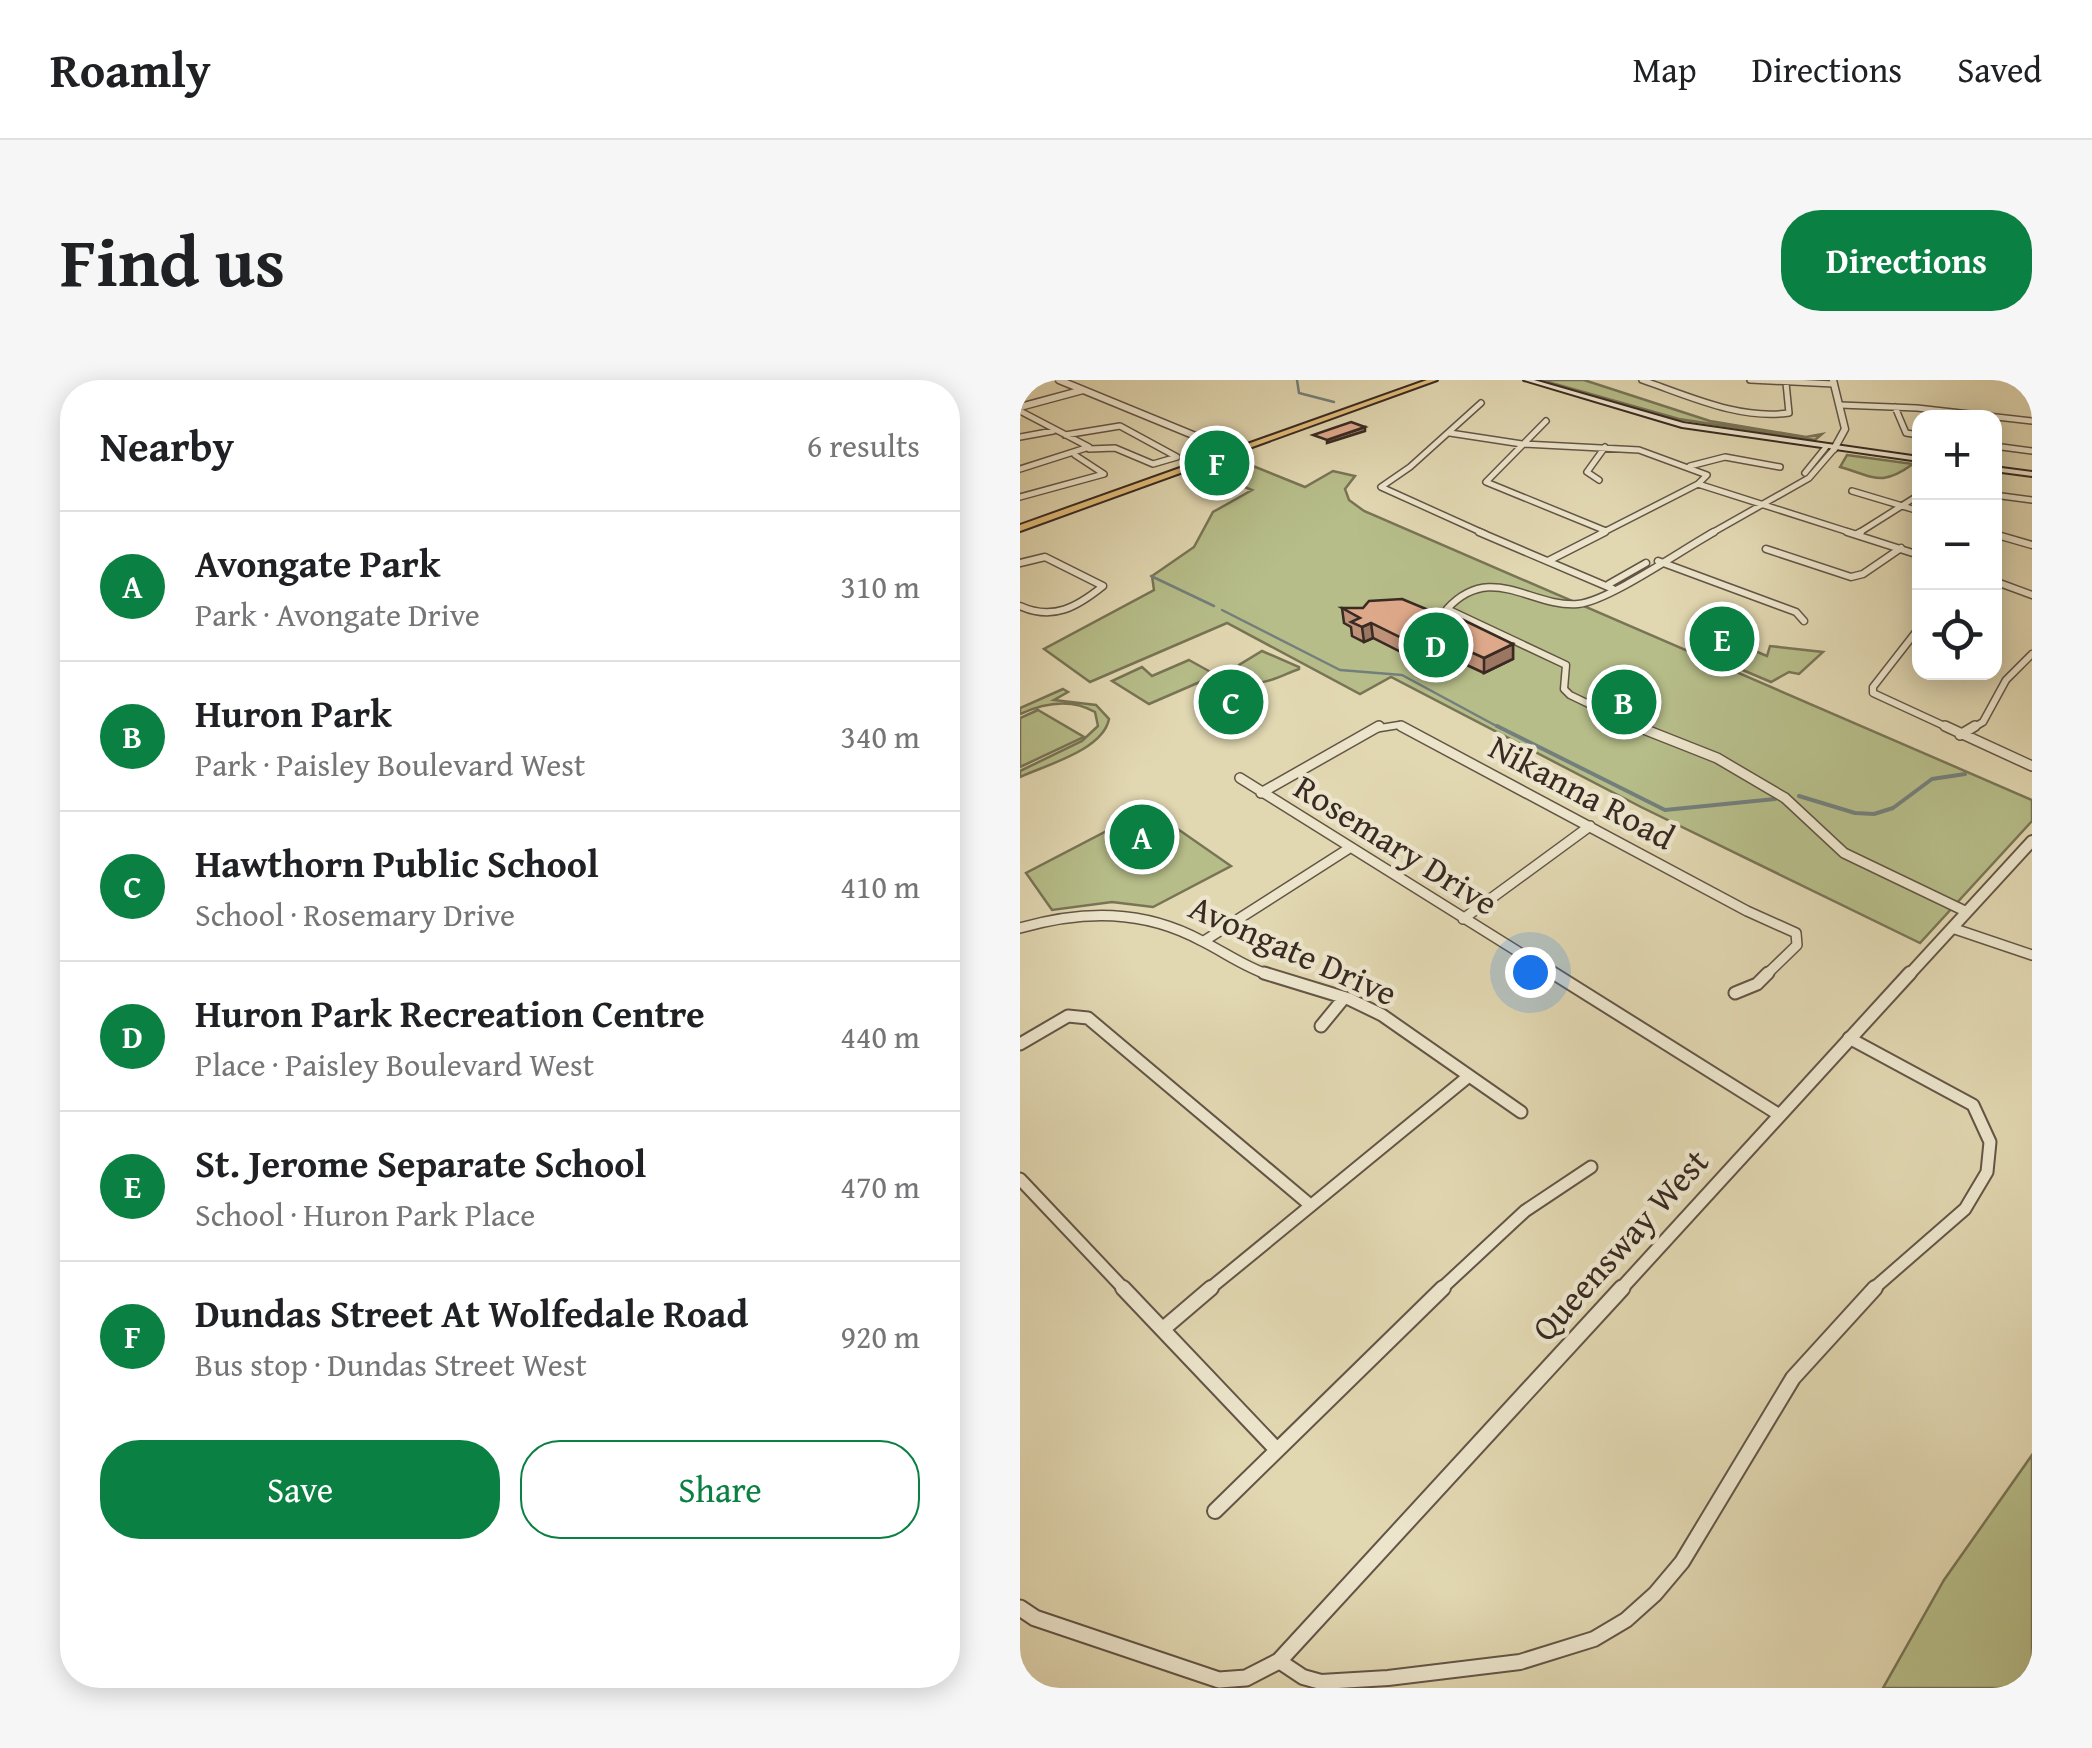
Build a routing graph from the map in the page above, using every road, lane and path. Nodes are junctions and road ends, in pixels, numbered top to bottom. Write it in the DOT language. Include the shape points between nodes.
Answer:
graph roads {
  1 [pos="1059,380"];
  2 [pos="1418,380"];
  3 [pos="1434,380"];
  4 [pos="1526,380"];
  5 [pos="1642,380"];
  6 [pos="1750,380"];
  7 [pos="1834,382"];
  8 [pos="1786,383"];
  9 [pos="1084,390"];
  10 [pos="1481,402"];
  11 [pos="1840,405"];
  12 [pos="1895,407"];
  13 [pos="1020,409"];
  14 [pos="1336,413"];
  15 [pos="1546,421"];
  16 [pos="2032,422"];
  17 [pos="1844,426"];
  18 [pos="1054,430"];
  19 [pos="1450,433"];
  20 [pos="1912,434"];
  21 [pos="1065,435"];
  22 [pos="1020,437"];
  23 [pos="1522,444"];
  24 [pos="1831,446"];
  25 [pos="1605,447"];
  26 [pos="2002,447"];
  27 [pos="1089,449"];
  28 [pos="2032,450"];
  29 [pos="1232,451"];
  30 [pos="1074,454"];
  31 [pos="1912,458"];
  32 [pos="1690,466"];
  33 [pos="1780,467"];
  34 [pos="1020,469"];
  35 [pos="2002,470"];
  36 [pos="2032,474"];
  37 [pos="1600,480"];
  38 [pos="1698,484"];
  39 [pos="1852,491"];
  40 [pos="2002,496"];
  41 [pos="1020,497"];
  42 [pos="1912,500"];
  43 [pos="2032,500"];
  44 [pos="1760,502"];
  45 [pos="1903,506"];
  46 [pos="1912,509"];
  47 [pos="1020,528"];
  48 [pos="1606,530"];
  49 [pos="1857,534"];
  50 [pos="2002,536"];
  51 [pos="2032,545"];
  52 [pos="1901,548"];
  53 [pos="1766,549"];
  54 [pos="1912,551"];
  55 [pos="1657,560"];
  56 [pos="1548,561"];
  57 [pos="1020,563"];
  58 [pos="2002,585"];
  59 [pos="1609,587"];
  60 [pos="2032,594"];
  61 [pos="1020,606"];
  62 [pos="1804,621"];
  63 [pos="1912,638"];
  64 [pos="2032,654"];
  65 [pos="1960,735"];
  66 [pos="2032,766"];
  67 [pos="1240,778"];
  68 [pos="1261,793"];
  69 [pos="1590,826"];
  70 [pos="2032,841"];
  71 [pos="1348,848"];
  72 [pos="1967,912"];
  73 [pos="1463,919"];
  74 [pos="1020,928"];
  75 [pos="1952,928"];
  76 [pos="1204,941"];
  77 [pos="2032,955"];
  78 [pos="1735,993"];
  79 [pos="1344,998"];
  80 [pos="1321,1026"];
  81 [pos="1848,1038"];
  82 [pos="1020,1044"];
  83 [pos="1469,1076"];
  84 [pos="1520,1112"];
  85 [pos="1778,1114"];
  86 [pos="1592,1167"];
  87 [pos="1020,1179"];
  88 [pos="1309,1204"];
  89 [pos="1163,1329"];
  90 [pos="1277,1450"];
  91 [pos="1215,1511"];
  92 [pos="1020,1608"];
  93 [pos="1278,1661"];
  1 -- 9 [label="street"];
  2 -- 14 [label="main road"];
  3 -- 14 [label="main road"];
  4 -- 24 [label="main road" via="1666,421"];
  5 -- 8 [label="street" via="1774,416 1789,413"];
  6 -- 8 [label="street"];
  7 -- 8 [label="street"];
  7 -- 11 [label="street"];
  9 -- 13 [label="street"];
  9 -- 29 [label="street"];
  10 -- 19 [label="street"];
  11 -- 12 [label="street"];
  11 -- 17 [label="street"];
  12 -- 16 [label="street"];
  12 -- 20 [label="street"];
  13 -- 18 [label="street"];
  14 -- 29 [label="main road"];
  15 -- 23 [label="street"];
  17 -- 24 [label="street"];
  18 -- 21 [label="street"];
  18 -- 22 [label="street"];
  19 -- 23 [label="street"];
  19 -- 56 [label="street" via="1382,491"];
  21 -- 27 [label="street"];
  21 -- 27 [label="street" via="1120,426 1177,456 1154,464 1115,448"];
  23 -- 25 [label="street"];
  23 -- 48 [label="street" via="1486,482"];
  24 -- 31 [label="main road"];
  24 -- 44 [label="street" via="1815,474"];
  25 -- 32 [label="street"];
  25 -- 37 [label="street" via="1587,472"];
  26 -- 28 [label="street"];
  27 -- 30 [label="street"];
  29 -- 47 [label="main road"];
  30 -- 34 [label="street"];
  30 -- 41 [label="street" via="1104,474"];
  32 -- 33 [label="street" via="1725,457"];
  32 -- 38 [label="street" via="1707,475"];
  35 -- 36 [label="main road"];
  38 -- 44 [label="street"];
  38 -- 48 [label="street"];
  39 -- 45 [label="street"];
  40 -- 43 [label="street"];
  42 -- 45 [label="street"];
  44 -- 49 [label="street"];
  44 -- 55 [label="street"];
  45 -- 46 [label="street"];
  45 -- 49 [label="street"];
  48 -- 56 [label="street"];
  49 -- 52 [label="street"];
  50 -- 51 [label="street"];
  52 -- 53 [label="street" via="1851,577"];
  52 -- 54 [label="street"];
  55 -- 59 [label="street"];
  55 -- 62 [label="street" via="1796,612"];
  56 -- 59 [label="street"];
  57 -- 61 [label="street" via="1045,557 1104,586 1052,616"];
  58 -- 60 [label="street"];
  59 -- 72 [label="street" via="1582,604 1547,601 1499,584 1447,606 1566,666 1568,694 1717,758 1785,798 1853,859"];
  63 -- 65 [label="street" via="1872,693"];
  64 -- 65 [label="street" via="2006,680 1983,722"];
  65 -- 66 [label="street"];
  67 -- 68 [label="street, Rosemary Drive"];
  68 -- 69 [label="street, Nikanna Road" via="1378,726 1399,726"];
  68 -- 71 [label="street, Rosemary Drive"];
  69 -- 73 [label="street"];
  69 -- 78 [label="street, Nikanna Road" via="1796,934 1797,946 1756,984"];
  70 -- 72 [label="street, Queensway West"];
  71 -- 73 [label="street, Rosemary Drive"];
  71 -- 76 [label="street"];
  72 -- 75 [label="street, Queensway West"];
  73 -- 85 [label="street, Rosemary Drive"];
  74 -- 76 [label="street, Avongate Drive" via="1071,914 1112,912 1148,917"];
  75 -- 77 [label="street"];
  75 -- 81 [label="street, Queensway West"];
  76 -- 79 [label="street, Avongate Drive" via="1246,966"];
  79 -- 80 [label="street"];
  79 -- 83 [label="street, Avongate Drive" via="1383,1015"];
  81 -- 85 [label="street, Queensway West"];
  81 -- 93 [label="street" via="1973,1105 1991,1138 1986,1178 1964,1209 1883,1279 1805,1364 1674,1573 1640,1610 1596,1640 1547,1658 1496,1668 1310,1680"];
  82 -- 88 [label="street" via="1068,1016 1088,1018"];
  83 -- 84 [label="street, Avongate Drive"];
  83 -- 88 [label="street"];
  85 -- 93 [label="street, Queensway West"];
  86 -- 90 [label="street" via="1525,1211 1468,1262"];
  87 -- 89 [label="street"];
  88 -- 89 [label="street"];
  89 -- 90 [label="street"];
  90 -- 91 [label="street"];
  92 -- 93 [label="street, Queensway West" via="1202,1676 1246,1678"];
}
